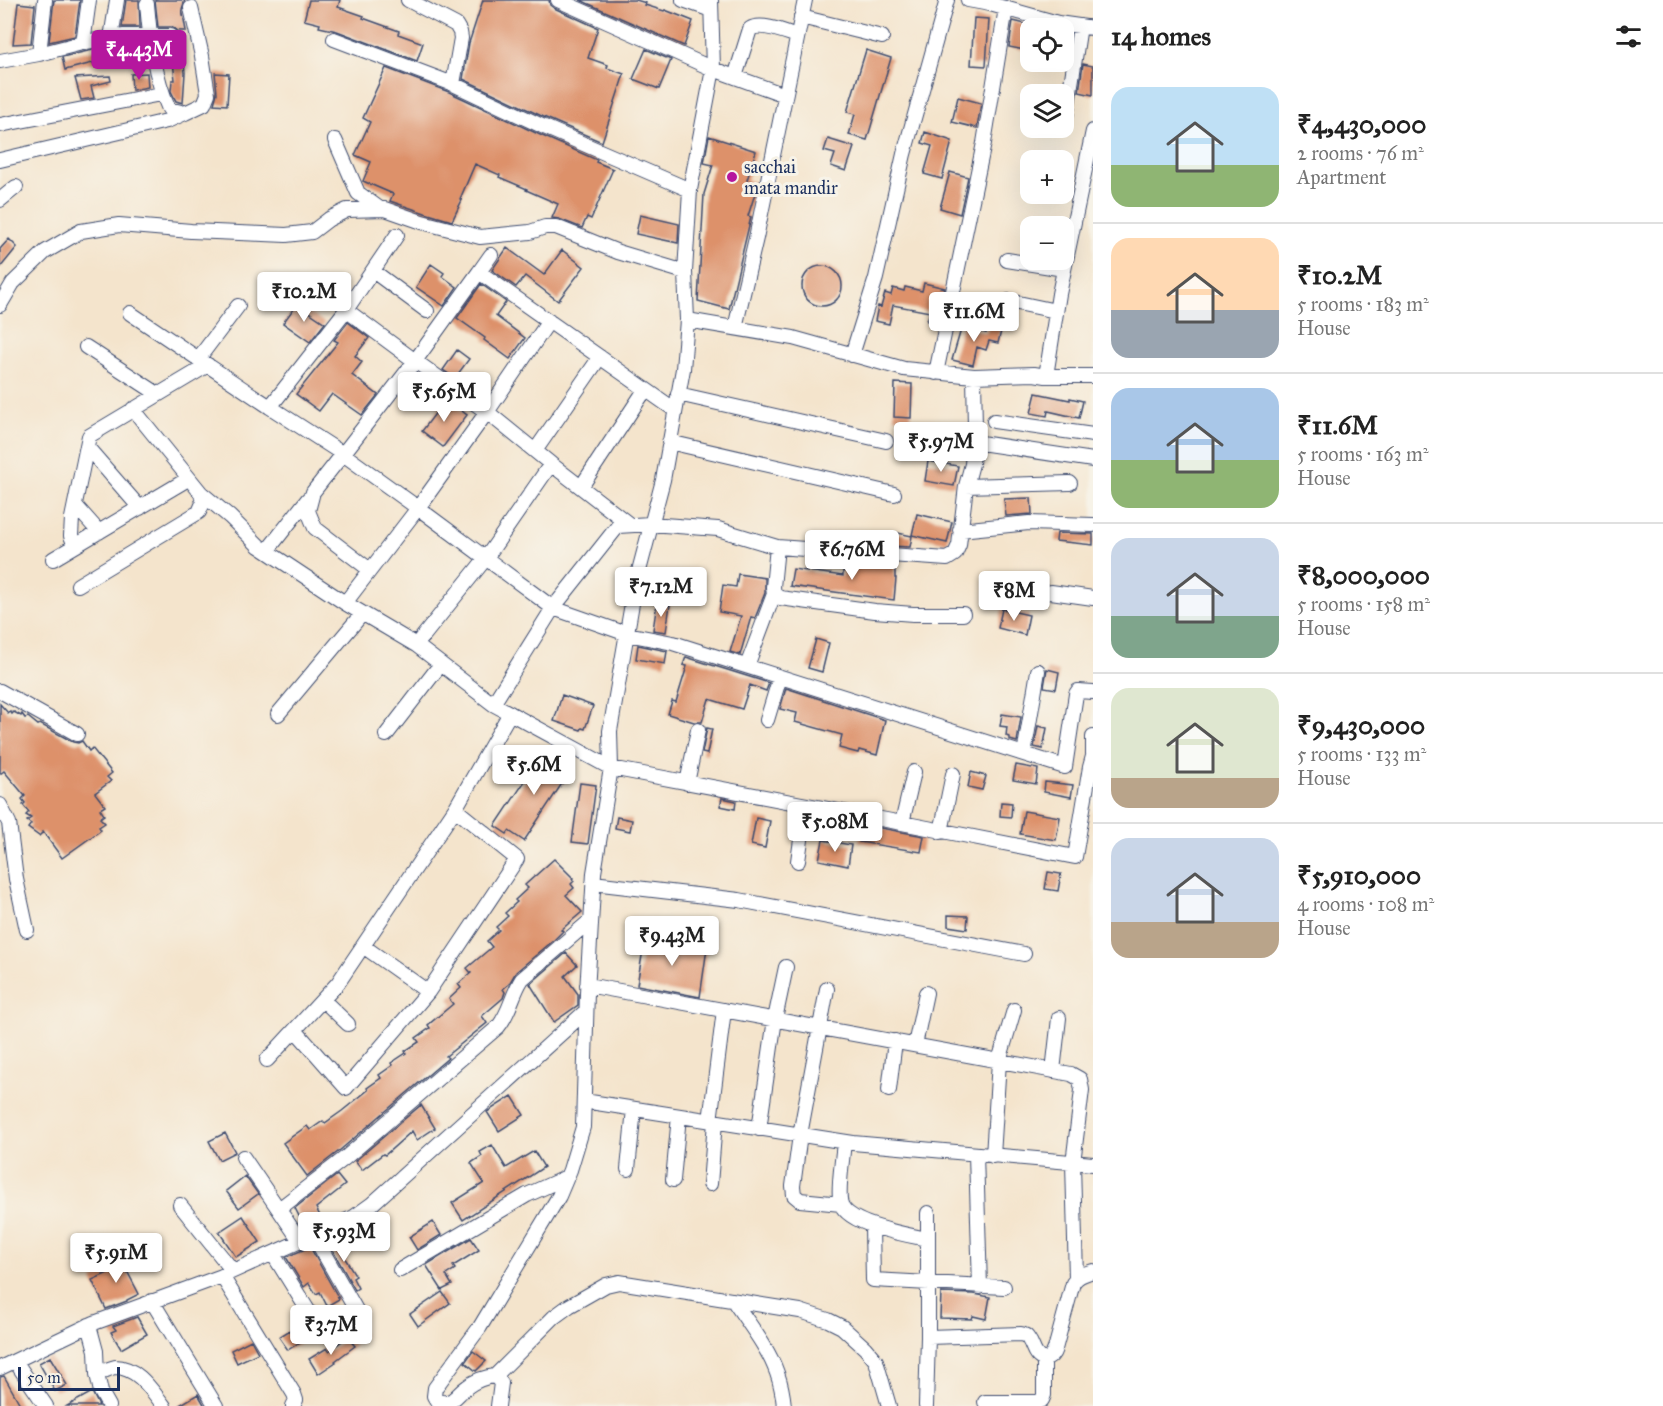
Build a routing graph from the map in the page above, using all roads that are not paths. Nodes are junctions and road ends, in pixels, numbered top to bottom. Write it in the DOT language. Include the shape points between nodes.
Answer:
graph roads {
  1 [pos="45,0"];
  2 [pos="89,0"];
  3 [pos="117,0"];
  4 [pos="408,0"];
  5 [pos="558,0"];
  6 [pos="683,0"];
  7 [pos="805,0"];
  8 [pos="947,0"];
  9 [pos="968,0"];
  10 [pos="147,4"];
  11 [pos="711,5"];
  12 [pos="191,8"];
  13 [pos="1006,8"];
  14 [pos="801,17"];
  15 [pos="1087,27"];
  16 [pos="150,36"];
  17 [pos="170,36"];
  18 [pos="797,36"];
  19 [pos="882,37"];
  20 [pos="111,38"];
  21 [pos="334,39"];
  22 [pos="82,43"];
  23 [pos="39,54"];
  24 [pos="0,61"];
  25 [pos="713,69"];
  26 [pos="735,77"];
  27 [pos="453,84"];
  28 [pos="1074,84"];
  29 [pos="161,93"];
  30 [pos="785,94"];
  31 [pos="185,113"];
  32 [pos="0,125"];
  33 [pos="1093,131"];
  34 [pos="335,140"];
  35 [pos="0,160"];
  36 [pos="16,187"];
  37 [pos="690,190"];
  38 [pos="0,200"];
  39 [pos="380,209"];
  40 [pos="1074,221"];
  41 [pos="397,235"];
  42 [pos="491,255"];
  43 [pos="1007,260"];
  44 [pos="1020,262"];
  45 [pos="1064,270"];
  46 [pos="373,271"];
  47 [pos="479,272"];
  48 [pos="685,272"];
  49 [pos="1009,301"];
  50 [pos="0,305"];
  51 [pos="238,306"];
  52 [pos="346,310"];
  53 [pos="427,311"];
  54 [pos="1056,311"];
  55 [pos="130,313"];
  56 [pos="687,320"];
  57 [pos="549,321"];
  58 [pos="735,328"];
  59 [pos="86,347"];
  60 [pos="852,355"];
  61 [pos="600,357"];
  62 [pos="415,361"];
  63 [pos="203,362"];
  64 [pos="936,373"];
  65 [pos="974,376"];
  66 [pos="1046,376"];
  67 [pos="1093,376"];
  68 [pos="645,390"];
  69 [pos="158,394"];
  70 [pos="678,394"];
  71 [pos="270,407"];
  72 [pos="133,409"];
  73 [pos="675,410"];
  74 [pos="487,412"];
  75 [pos="994,421"];
  76 [pos="1093,435"];
  77 [pos="886,441"];
  78 [pos="669,442"];
  79 [pos="974,442"];
  80 [pos="87,447"];
  81 [pos="535,451"];
  82 [pos="343,454"];
  83 [pos="1093,460"];
  84 [pos="551,464"];
  85 [pos="188,479"];
  86 [pos="1070,483"];
  87 [pos="966,486"];
  88 [pos="581,488"];
  89 [pos="314,492"];
  90 [pos="201,493"];
  91 [pos="894,494"];
  92 [pos="75,505"];
  93 [pos="140,508"];
  94 [pos="418,508"];
  95 [pos="650,524"];
  96 [pos="630,525"];
  97 [pos="1093,525"];
  98 [pos="960,530"];
  99 [pos="99,532"];
  100 [pos="75,546"];
  101 [pos="777,547"];
  102 [pos="267,551"];
  103 [pos="486,558"];
  104 [pos="53,559"];
  105 [pos="370,570"];
  106 [pos="78,585"];
  107 [pos="774,594"];
  108 [pos="1020,598"];
  109 [pos="1093,598"];
  110 [pos="345,603"];
  111 [pos="553,608"];
  112 [pos="362,614"];
  113 [pos="963,614"];
  114 [pos="627,634"];
  115 [pos="416,645"];
  116 [pos="441,664"];
  117 [pos="747,666"];
  118 [pos="1038,671"];
  119 [pos="780,677"];
  120 [pos="0,691"];
  121 [pos="1093,692"];
  122 [pos="493,704"];
  123 [pos="510,713"];
  124 [pos="278,714"];
  125 [pos="767,720"];
  126 [pos="698,729"];
  127 [pos="77,734"];
  128 [pos="386,735"];
  129 [pos="1093,737"];
  130 [pos="1024,754"];
  131 [pos="1093,755"];
  132 [pos="611,768"];
  133 [pos="914,772"];
  134 [pos="953,774"];
  135 [pos="687,783"];
  136 [pos="0,805"];
  137 [pos="806,805"];
  138 [pos="455,809"];
  139 [pos="902,823"];
  140 [pos="941,832"];
  141 [pos="798,861"];
  142 [pos="593,883"];
  143 [pos="591,920"];
  144 [pos="27,930"];
  145 [pos="363,946"];
  146 [pos="1024,954"];
  147 [pos="786,967"];
  148 [pos="587,985"];
  149 [pos="827,989"];
  150 [pos="428,992"];
  151 [pos="926,993"];
  152 [pos="323,1000"];
  153 [pos="724,1010"];
  154 [pos="1014,1010"];
  155 [pos="586,1011"];
  156 [pos="1059,1017"];
  157 [pos="775,1019"];
  158 [pos="348,1024"];
  159 [pos="819,1027"];
  160 [pos="295,1030"];
  161 [pos="894,1041"];
  162 [pos="915,1045"];
  163 [pos="267,1060"];
  164 [pos="999,1061"];
  165 [pos="1053,1071"];
  166 [pos="889,1090"];
  167 [pos="584,1101"];
  168 [pos="634,1109"];
  169 [pos="679,1116"];
  170 [pos="712,1121"];
  171 [pos="759,1129"];
  172 [pos="800,1135"];
  173 [pos="844,1142"];
  174 [pos="976,1154"];
  175 [pos="993,1156"];
  176 [pos="243,1157"];
  177 [pos="1073,1163"];
  178 [pos="1093,1164"];
  179 [pos="628,1170"];
  180 [pos="567,1177"];
  181 [pos="673,1180"];
  182 [pos="710,1184"];
  183 [pos="841,1204"];
  184 [pos="180,1205"];
  185 [pos="279,1209"];
  186 [pos="928,1213"];
  187 [pos="872,1226"];
  188 [pos="307,1239"];
  189 [pos="927,1239"];
  190 [pos="273,1254"];
  191 [pos="400,1270"];
  192 [pos="1093,1271"];
  193 [pos="228,1273"];
  194 [pos="1076,1278"];
  195 [pos="928,1284"];
  196 [pos="980,1287"];
  197 [pos="1004,1287"];
  198 [pos="733,1300"];
  199 [pos="152,1301"];
  200 [pos="360,1317"];
  201 [pos="89,1325"];
  202 [pos="322,1334"];
  203 [pos="928,1337"];
  204 [pos="1044,1360"];
  205 [pos="15,1361"];
  206 [pos="0,1368"];
  207 [pos="97,1374"];
  208 [pos="495,1376"];
  209 [pos="985,1402"];
  210 [pos="440,1404"];
  211 [pos="46,1406"];
  212 [pos="109,1406"];
  213 [pos="164,1406"];
  214 [pos="216,1406"];
  215 [pos="293,1406"];
  216 [pos="498,1406"];
  217 [pos="784,1406"];
  218 [pos="890,1406"];
  219 [pos="926,1406"];
  1 -- 23 [label="street"];
  2 -- 22 [label="street"];
  3 -- 20 [label="street"];
  4 -- 27 [label="street" via="456,25 460,32"];
  5 -- 25 [label="street"];
  6 -- 11 [label="street"];
  7 -- 14 [label="street"];
  8 -- 60 [label="street" via="904,154 876,278"];
  9 -- 13 [label="street"];
  10 -- 16 [label="street"];
  11 -- 25 [label="street"];
  12 -- 31 [label="street" via="208,94 204,104"];
  13 -- 15 [label="street"];
  13 -- 64 [label="street" via="984,143"];
  14 -- 18 [label="street"];
  14 -- 19 [label="street"];
  15 -- 28 [label="street"];
  16 -- 17 [label="street"];
  16 -- 20 [label="street"];
  16 -- 29 [label="street"];
  18 -- 26 [label="street" via="762,26 750,29"];
  18 -- 30 [label="street"];
  20 -- 22 [label="street"];
  21 -- 27 [label="street"];
  22 -- 23 [label="street"];
  23 -- 24 [label="street"];
  25 -- 26 [label="street"];
  25 -- 37 [label="street"];
  26 -- 30 [label="street"];
  27 -- 37 [label="street"];
  29 -- 31 [label="street" via="168,109"];
  29 -- 32 [label="street"];
  30 -- 58 [label="street"];
  31 -- 35 [label="street" via="167,121"];
  33 -- 40 [label="street"];
  34 -- 39 [label="street" via="358,193"];
  36 -- 38 [label="street"];
  37 -- 48 [label="street"];
  39 -- 48 [label="street" via="480,237 556,227 618,252"];
  39 -- 50 [label="street" via="347,210 312,232 286,235 119,225 81,231 45,252 13,283"];
  41 -- 46 [label="street"];
  42 -- 47 [label="street"];
  43 -- 44 [label="street"];
  45 -- 54 [label="street"];
  46 -- 52 [label="street"];
  46 -- 53 [label="street"];
  47 -- 57 [label="street"];
  47 -- 62 [label="street"];
  48 -- 56 [label="street"];
  49 -- 54 [label="street"];
  51 -- 63 [label="street"];
  52 -- 62 [label="street"];
  52 -- 71 [label="street"];
  54 -- 66 [label="street"];
  55 -- 63 [label="street"];
  56 -- 58 [label="street"];
  56 -- 70 [label="street"];
  57 -- 61 [label="street"];
  57 -- 74 [label="street"];
  58 -- 60 [label="street" via="793,338"];
  59 -- 69 [label="street"];
  60 -- 64 [label="street"];
  61 -- 68 [label="street"];
  61 -- 81 [label="street"];
  62 -- 74 [label="street"];
  62 -- 82 [label="street"];
  63 -- 69 [label="street"];
  63 -- 71 [label="street"];
  64 -- 65 [label="street"];
  65 -- 66 [label="street"];
  65 -- 79 [label="street"];
  66 -- 67 [label="street"];
  68 -- 73 [label="street"];
  68 -- 88 [label="street"];
  69 -- 72 [label="street"];
  70 -- 73 [label="street"];
  70 -- 77 [label="street"];
  71 -- 82 [label="street"];
  72 -- 80 [label="street" via="89,436"];
  72 -- 85 [label="street"];
  73 -- 78 [label="street"];
  74 -- 81 [label="street"];
  74 -- 94 [label="street"];
  75 -- 76 [label="street"];
  78 -- 91 [label="street"];
  78 -- 95 [label="street"];
  79 -- 83 [label="street"];
  79 -- 87 [label="street"];
  80 -- 92 [label="street"];
  80 -- 93 [label="street"];
  81 -- 84 [label="street"];
  82 -- 89 [label="street"];
  82 -- 94 [label="street"];
  84 -- 88 [label="street"];
  84 -- 103 [label="street"];
  85 -- 90 [label="street"];
  85 -- 93 [label="street"];
  86 -- 87 [label="street"];
  87 -- 98 [label="street"];
  88 -- 96 [label="street"];
  89 -- 102 [label="street"];
  89 -- 105 [label="street" via="308,511 315,528"];
  90 -- 102 [label="street"];
  90 -- 106 [label="street" via="203,503 199,512"];
  92 -- 99 [label="street"];
  92 -- 100 [label="street" via="71,536"];
  93 -- 99 [label="street"];
  94 -- 103 [label="street"];
  94 -- 105 [label="street"];
  95 -- 96 [label="street"];
  95 -- 101 [label="street" via="718,529"];
  95 -- 114 [label="street"];
  96 -- 111 [label="street" via="618,526"];
  97 -- 98 [label="street" via="1029,523"];
  98 -- 101 [label="street" via="955,554 947,559"];
  99 -- 100 [label="street"];
  100 -- 104 [label="street"];
  101 -- 107 [label="street"];
  102 -- 110 [label="street"];
  103 -- 111 [label="street"];
  103 -- 115 [label="street"];
  105 -- 110 [label="street"];
  107 -- 113 [label="street" via="875,611"];
  107 -- 117 [label="street"];
  108 -- 109 [label="street" via="1051,592"];
  110 -- 112 [label="street"];
  111 -- 114 [label="street"];
  111 -- 122 [label="street"];
  112 -- 115 [label="street"];
  112 -- 124 [label="street"];
  114 -- 117 [label="street" via="673,643"];
  114 -- 132 [label="street" via="610,731"];
  115 -- 116 [label="street"];
  116 -- 122 [label="street"];
  116 -- 128 [label="street"];
  117 -- 119 [label="street"];
  118 -- 130 [label="street"];
  119 -- 125 [label="street"];
  119 -- 130 [label="street"];
  120 -- 127 [label="street"];
  121 -- 130 [label="street" via="1076,694 1065,767"];
  122 -- 123 [label="street"];
  123 -- 132 [label="street"];
  123 -- 138 [label="street"];
  126 -- 135 [label="street"];
  129 -- 131 [label="street"];
  131 -- 140 [label="street" via="1075,857"];
  132 -- 135 [label="street"];
  132 -- 142 [label="street"];
  133 -- 139 [label="street"];
  134 -- 140 [label="street"];
  135 -- 137 [label="street"];
  136 -- 144 [label="street" via="9,823"];
  137 -- 139 [label="street"];
  137 -- 141 [label="street"];
  138 -- 145 [label="street"];
  138 -- 150 [label="street" via="517,859"];
  139 -- 140 [label="street"];
  142 -- 143 [label="street"];
  142 -- 146 [label="street" via="739,900"];
  143 -- 148 [label="street"];
  143 -- 185 [label="street" via="522,979 498,1027"];
  145 -- 150 [label="street"];
  145 -- 152 [label="street"];
  147 -- 157 [label="street"];
  148 -- 153 [label="street"];
  148 -- 155 [label="street"];
  149 -- 159 [label="street"];
  150 -- 160 [label="street" via="346,1088"];
  151 -- 162 [label="street"];
  152 -- 158 [label="street"];
  152 -- 160 [label="street"];
  153 -- 157 [label="street"];
  153 -- 170 [label="street"];
  154 -- 164 [label="street"];
  155 -- 167 [label="street"];
  155 -- 188 [label="street" via="372,1204"];
  156 -- 165 [label="street"];
  157 -- 159 [label="street"];
  157 -- 171 [label="street"];
  159 -- 161 [label="street"];
  159 -- 172 [label="street"];
  160 -- 163 [label="street"];
  161 -- 162 [label="street"];
  161 -- 166 [label="street"];
  162 -- 164 [label="street"];
  164 -- 165 [label="street"];
  164 -- 175 [label="street"];
  165 -- 177 [label="street" via="1080,1079"];
  167 -- 168 [label="street"];
  167 -- 180 [label="street" via="583,1127"];
  168 -- 169 [label="street"];
  168 -- 179 [label="street"];
  169 -- 170 [label="street"];
  169 -- 181 [label="street"];
  170 -- 171 [label="street"];
  170 -- 182 [label="street"];
  171 -- 172 [label="street"];
  172 -- 173 [label="street"];
  172 -- 183 [label="street" via="794,1195 800,1200"];
  173 -- 174 [label="street"];
  173 -- 183 [label="street"];
  174 -- 175 [label="street"];
  174 -- 196 [label="street"];
  175 -- 177 [label="street"];
  176 -- 185 [label="street"];
  177 -- 178 [label="street"];
  177 -- 194 [label="street"];
  180 -- 191 [label="street" via="526,1196"];
  180 -- 210 [label="street" via="480,1327 435,1388 434,1396"];
  183 -- 187 [label="street"];
  184 -- 193 [label="street"];
  185 -- 188 [label="street"];
  186 -- 189 [label="street"];
  187 -- 189 [label="street"];
  187 -- 195 [label="street" via="873,1280"];
  188 -- 190 [label="street"];
  188 -- 200 [label="street"];
  189 -- 195 [label="street"];
  190 -- 193 [label="street"];
  190 -- 202 [label="street"];
  192 -- 194 [label="street"];
  193 -- 199 [label="street"];
  193 -- 215 [label="street" via="294,1394"];
  194 -- 204 [label="street" via="1053,1355"];
  195 -- 196 [label="street"];
  195 -- 203 [label="street"];
  196 -- 197 [label="street"];
  198 -- 208 [label="street" via="618,1282 606,1285 554,1317"];
  198 -- 217 [label="street" via="769,1355 780,1381"];
  198 -- 218 [label="street" via="800,1311 842,1327 876,1361"];
  199 -- 201 [label="street"];
  199 -- 214 [label="street"];
  201 -- 205 [label="street"];
  201 -- 207 [label="street"];
  203 -- 204 [label="street" via="1021,1334"];
  203 -- 219 [label="street"];
  204 -- 209 [label="street" via="1042,1400"];
  205 -- 206 [label="street"];
  205 -- 211 [label="street"];
  207 -- 212 [label="street"];
  207 -- 213 [label="street" via="114,1367 128,1371 142,1379"];
  208 -- 210 [label="street" via="475,1381 456,1398"];
  208 -- 216 [label="street" via="501,1383"];
}
